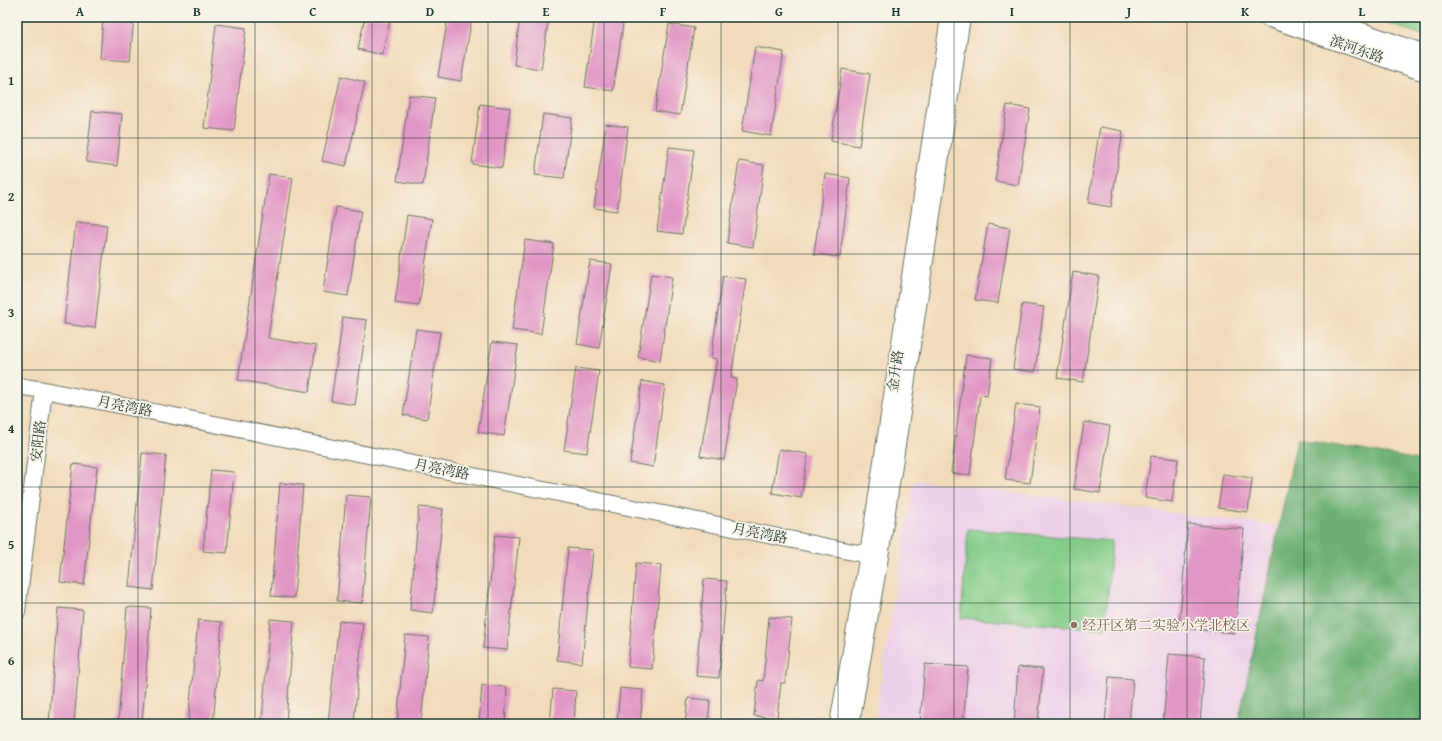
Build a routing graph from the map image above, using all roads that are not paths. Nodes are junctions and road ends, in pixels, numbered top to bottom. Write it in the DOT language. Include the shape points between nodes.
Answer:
graph roads {
  1 [pos="949,17"];
  2 [pos="962,17"];
  3 [pos="1267,17"];
  4 [pos="1318,17"];
  5 [pos="1425,54"];
  6 [pos="1425,72"];
  7 [pos="17,386"];
  8 [pos="44,390"];
  9 [pos="868,555"];
  10 [pos="17,612"];
  11 [pos="838,724"];
  12 [pos="851,724"];
  1 -- 9 [label="main road, 金升路"];
  2 -- 12 [label="main road, 金升路" via="880,557"];
  3 -- 6 [label="main road, 滨河东路"];
  4 -- 5 [label="main road, 滨河东路"];
  7 -- 8 [label="main road, 月亮湾路"];
  8 -- 9 [label="main road, 月亮湾路"];
  8 -- 10 [label="main road, 安阳路"];
  9 -- 11 [label="main road, 金升路"];
}
